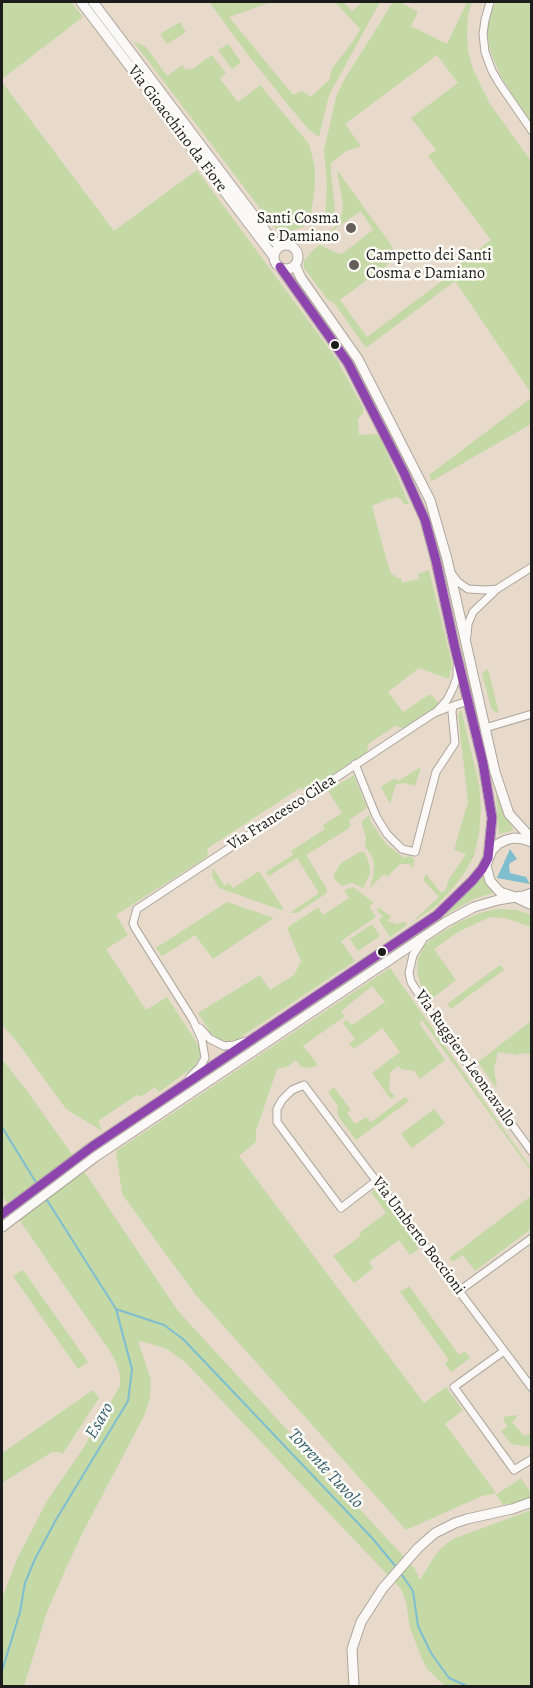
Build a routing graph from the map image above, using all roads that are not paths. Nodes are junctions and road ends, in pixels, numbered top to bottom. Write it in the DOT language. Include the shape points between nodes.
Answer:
graph roads {
  1 [pos="81,2"];
  2 [pos="93,2"];
  3 [pos="490,2"];
  4 [pos="531,131"];
  5 [pos="282,245"];
  6 [pos="273,257"];
  7 [pos="295,265"];
  8 [pos="280,267"];
  9 [pos="447,559"];
  10 [pos="531,567"];
  11 [pos="497,589"];
  12 [pos="469,656"];
  13 [pos="458,660"];
  14 [pos="468,701"];
  15 [pos="453,706"];
  16 [pos="434,713"];
  17 [pos="531,714"];
  18 [pos="485,728"];
  19 [pos="355,764"];
  20 [pos="531,840"];
  21 [pos="488,858"];
  22 [pos="531,893"];
  23 [pos="515,897"];
  24 [pos="531,905"];
  25 [pos="430,932"];
  26 [pos="193,1020"];
  27 [pos="265,1030"];
  28 [pos="177,1095"];
  29 [pos="531,1152"];
  30 [pos="376,1181"];
  31 [pos="2,1214"];
  32 [pos="2,1227"];
  33 [pos="531,1238"];
  34 [pos="459,1291"];
  35 [pos="504,1351"];
  36 [pos="531,1388"];
  37 [pos="531,1459"];
  38 [pos="531,1502"];
  39 [pos="354,1686"];
  1 -- 6 [label="street, Via Gioacchino da Fiore"];
  2 -- 5 [label="street, Via Gioacchino da Fiore" via="270,237"];
  3 -- 4 [label="street" via="483,34 492,71"];
  5 -- 6 [label="street"];
  5 -- 7 [label="street" via="296,250"];
  6 -- 8 [label="street"];
  7 -- 8 [label="street" via="288,269"];
  7 -- 9 [label="street" via="358,359 430,500"];
  8 -- 13 [label="street" via="348,363 417,501 430,538"];
  9 -- 11 [label="street" via="453,577 468,589"];
  9 -- 12 [label="street"];
  10 -- 11 [label="street"];
  11 -- 12 [label="street" via="473,612 466,634"];
  12 -- 18 [label="street"];
  13 -- 14 [label="street"];
  13 -- 16 [label="street" via="453,687"];
  14 -- 15 [label="street"];
  14 -- 21 [label="street" via="492,818"];
  15 -- 16 [label="street"];
  15 -- 19 [label="street" via="455,743 436,772 415,852 402,849 387,834"];
  16 -- 19 [label="street, Via Francesco Cilea"];
  17 -- 18 [label="street"];
  18 -- 20 [label="street" via="509,814"];
  19 -- 26 [label="street, Via Francesco Cilea" via="137,909 135,928"];
  20 -- 21 [label="street" via="506,840"];
  21 -- 23 [label="street" via="489,881 500,892"];
  21 -- 27 [label="street" via="472,881 437,915"];
  22 -- 23 [label="street"];
  23 -- 24 [label="street"];
  23 -- 25 [label="street" via="483,903"];
  25 -- 28 [label="street"];
  25 -- 29 [label="street, Via Ruggiero Leoncavallo" via="412,955 411,982"];
  26 -- 27 [label="street" via="210,1039 224,1046"];
  26 -- 28 [label="street" via="205,1058"];
  27 -- 28 [label="street"];
  28 -- 31 [label="street" via="93,1146"];
  28 -- 32 [label="street"];
  30 -- 30 [label="street, Via Umberto Boccioni" via="304,1085 282,1100 277,1122 341,1208"];
  30 -- 34 [label="street, Via Umberto Boccioni"];
  33 -- 34 [label="street"];
  34 -- 35 [label="street, Via Umberto Boccioni"];
  35 -- 36 [label="street, Via Umberto Boccioni"];
  35 -- 37 [label="street" via="454,1387 514,1470"];
  38 -- 39 [label="street" via="455,1522 418,1548 383,1588 361,1622 352,1648"];
}
